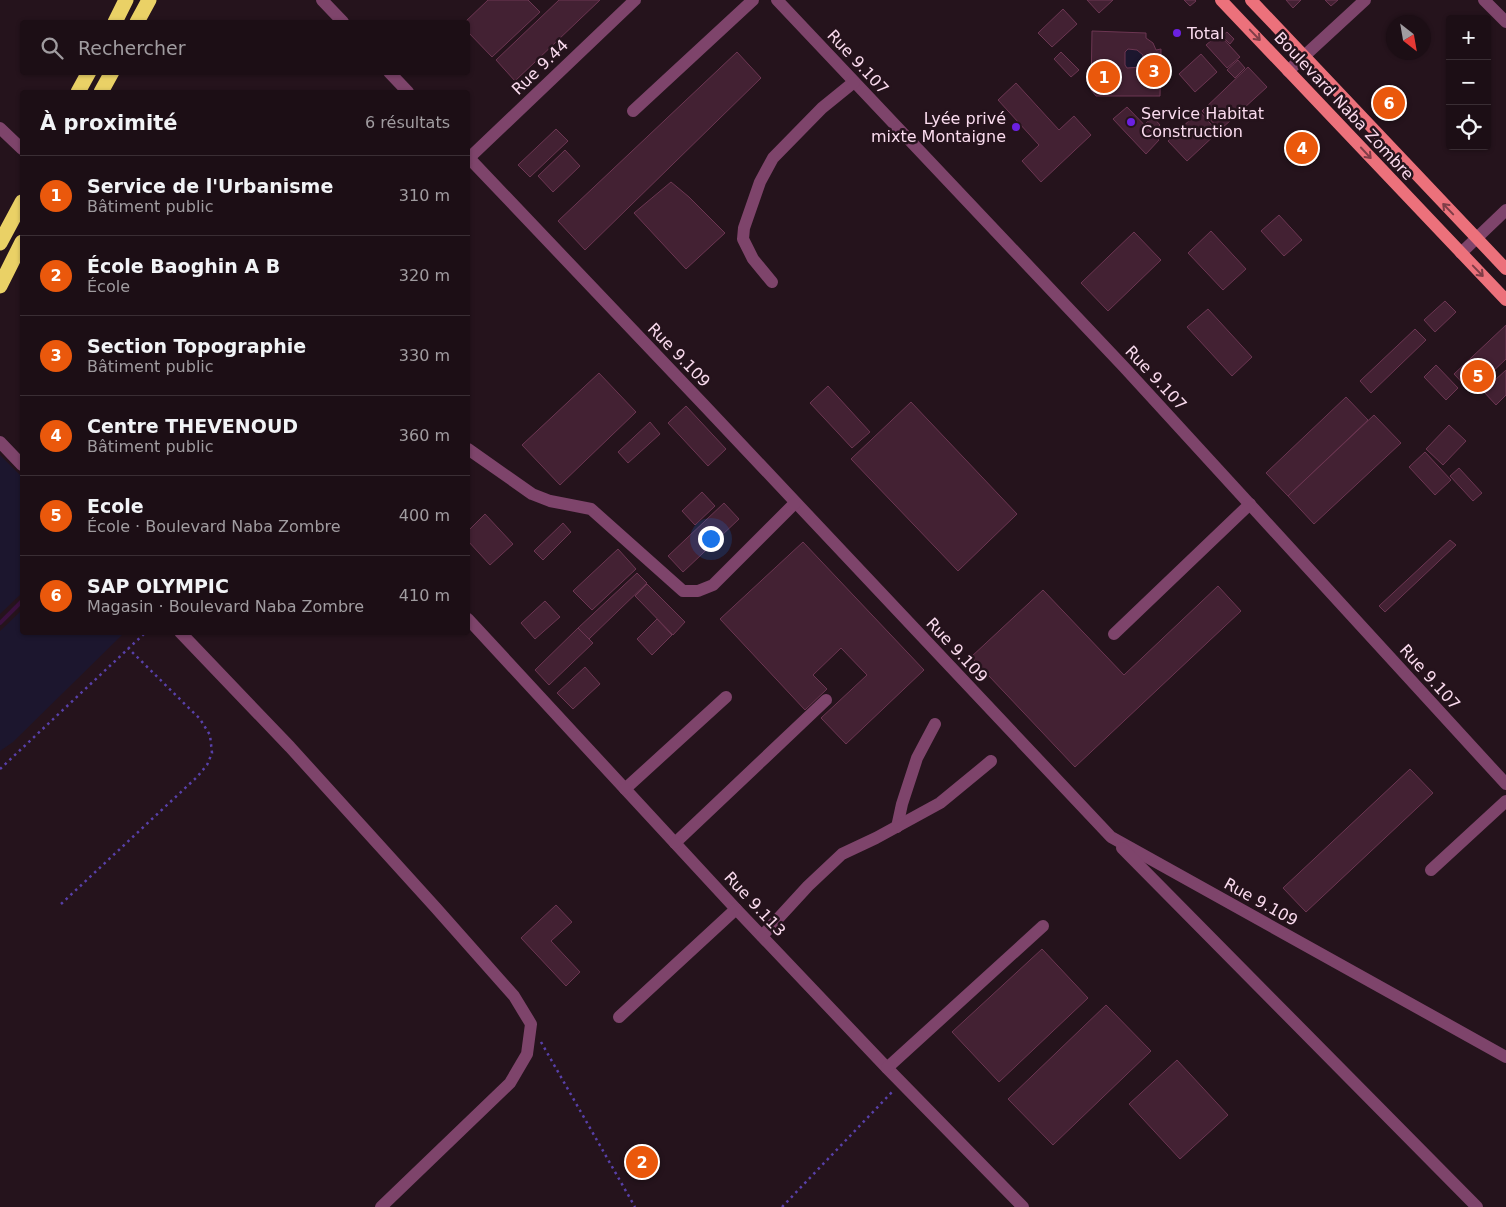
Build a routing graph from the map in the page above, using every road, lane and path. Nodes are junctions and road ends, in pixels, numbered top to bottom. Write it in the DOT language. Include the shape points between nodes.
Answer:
graph roads {
  1 [pos="149,0"];
  2 [pos="322,0"];
  3 [pos="635,0"];
  4 [pos="753,0"];
  5 [pos="777,0"];
  6 [pos="1221,0"];
  7 [pos="1251,0"];
  8 [pos="1365,0"];
  9 [pos="1484,0"];
  10 [pos="121,2"];
  11 [pos="116,20"];
  12 [pos="138,20"];
  13 [pos="341,20"];
  14 [pos="1506,22"];
  15 [pos="1305,56"];
  16 [pos="1288,70"];
  17 [pos="87,75"];
  18 [pos="110,75"];
  19 [pos="392,75"];
  20 [pos="854,82"];
  21 [pos="79,90"];
  22 [pos="102,90"];
  23 [pos="406,90"];
  24 [pos="633,111"];
  25 [pos="0,128"];
  26 [pos="20,147"];
  27 [pos="470,156"];
  28 [pos="470,160"];
  29 [pos="20,206"];
  30 [pos="1506,210"];
  31 [pos="1476,237"];
  32 [pos="0,243"];
  33 [pos="20,246"];
  34 [pos="1461,253"];
  35 [pos="1506,270"];
  36 [pos="772,282"];
  37 [pos="0,286"];
  38 [pos="1506,300"];
  39 [pos="0,442"];
  40 [pos="470,450"];
  41 [pos="20,463"];
  42 [pos="795,503"];
  43 [pos="1250,504"];
  44 [pos="470,621"];
  45 [pos="1114,634"];
  46 [pos="143,635"];
  47 [pos="183,635"];
  48 [pos="128,648"];
  49 [pos="726,696"];
  50 [pos="826,700"];
  51 [pos="935,724"];
  52 [pos="991,761"];
  53 [pos="0,768"];
  54 [pos="1506,784"];
  55 [pos="625,788"];
  56 [pos="1506,800"];
  57 [pos="896,827"];
  58 [pos="1111,838"];
  59 [pos="675,843"];
  60 [pos="1431,870"];
  61 [pos="61,904"];
  62 [pos="736,909"];
  63 [pos="1043,926"];
  64 [pos="762,936"];
  65 [pos="619,1017"];
  66 [pos="531,1024"];
  67 [pos="1506,1057"];
  68 [pos="887,1068"];
  69 [pos="901,1082"];
  70 [pos="786,1203"];
  71 [pos="381,1207"];
  72 [pos="635,1207"];
  73 [pos="782,1207"];
  74 [pos="787,1207"];
  75 [pos="1023,1207"];
  76 [pos="1477,1207"];
  1 -- 12 [label="highway"];
  2 -- 13 [label="street"];
  3 -- 27 [label="street, Rue 9.44"];
  4 -- 24 [label="street"];
  5 -- 20 [label="street, Rue 9.107"];
  6 -- 16 [label="main road, Boulevard Naba Zombre, one-way"];
  7 -- 15 [label="main road, Boulevard Naba Zombre"];
  8 -- 15 [label="street"];
  9 -- 14 [label="street"];
  10 -- 11 [label="highway"];
  15 -- 16 [label="street"];
  31 -- 15 [label="main road, Boulevard Naba Zombre, one-way"];
  16 -- 34 [label="main road, Boulevard Naba Zombre, one-way"];
  17 -- 21 [label="highway"];
  18 -- 22 [label="highway"];
  19 -- 23 [label="street"];
  20 -- 36 [label="street" via="822,108 773,158 760,182 743,239 753,259"];
  20 -- 43 [label="street, Rue 9.107"];
  25 -- 26 [label="street"];
  28 -- 42 [label="street, Rue 9.109"];
  29 -- 32 [label="highway"];
  30 -- 31 [label="street"];
  31 -- 34 [label="street"];
  31 -- 35 [label="main road, Boulevard Naba Zombre"];
  33 -- 37 [label="highway"];
  34 -- 38 [label="main road, Boulevard Naba Zombre, one-way"];
  39 -- 41 [label="street"];
  40 -- 42 [label="street" via="532,494 591,509 683,591 698,591 713,585"];
  42 -- 58 [label="street, Rue 9.109"];
  43 -- 45 [label="street"];
  43 -- 54 [label="street, Rue 9.107"];
  44 -- 55 [label="street, Rue 9.113"];
  46 -- 48 [label="path"];
  47 -- 66 [label="street" via="436,908 514,996"];
  48 -- 53 [label="path"];
  48 -- 61 [label="path" via="200,719 210,735 212,753 197,777"];
  49 -- 55 [label="street"];
  50 -- 59 [label="street"];
  51 -- 57 [label="street" via="917,758"];
  52 -- 57 [label="street" via="940,803"];
  55 -- 59 [label="street, Rue 9.113"];
  56 -- 60 [label="street"];
  57 -- 64 [label="street" via="842,854"];
  58 -- 67 [label="street, Rue 9.109"];
  58 -- 76 [label="street"];
  59 -- 62 [label="street, Rue 9.113"];
  62 -- 64 [label="street, Rue 9.113"];
  62 -- 65 [label="street"];
  63 -- 68 [label="street"];
  64 -- 68 [label="street, Rue 9.113"];
  66 -- 71 [label="street" via="527,1054 510,1083"];
  66 -- 72 [label="path"];
  68 -- 69 [label="street, Rue 9.113"];
  69 -- 70 [label="path"];
  69 -- 75 [label="street, Rue 9.113"];
  70 -- 73 [label="path"];
  70 -- 74 [label="path"];
}
